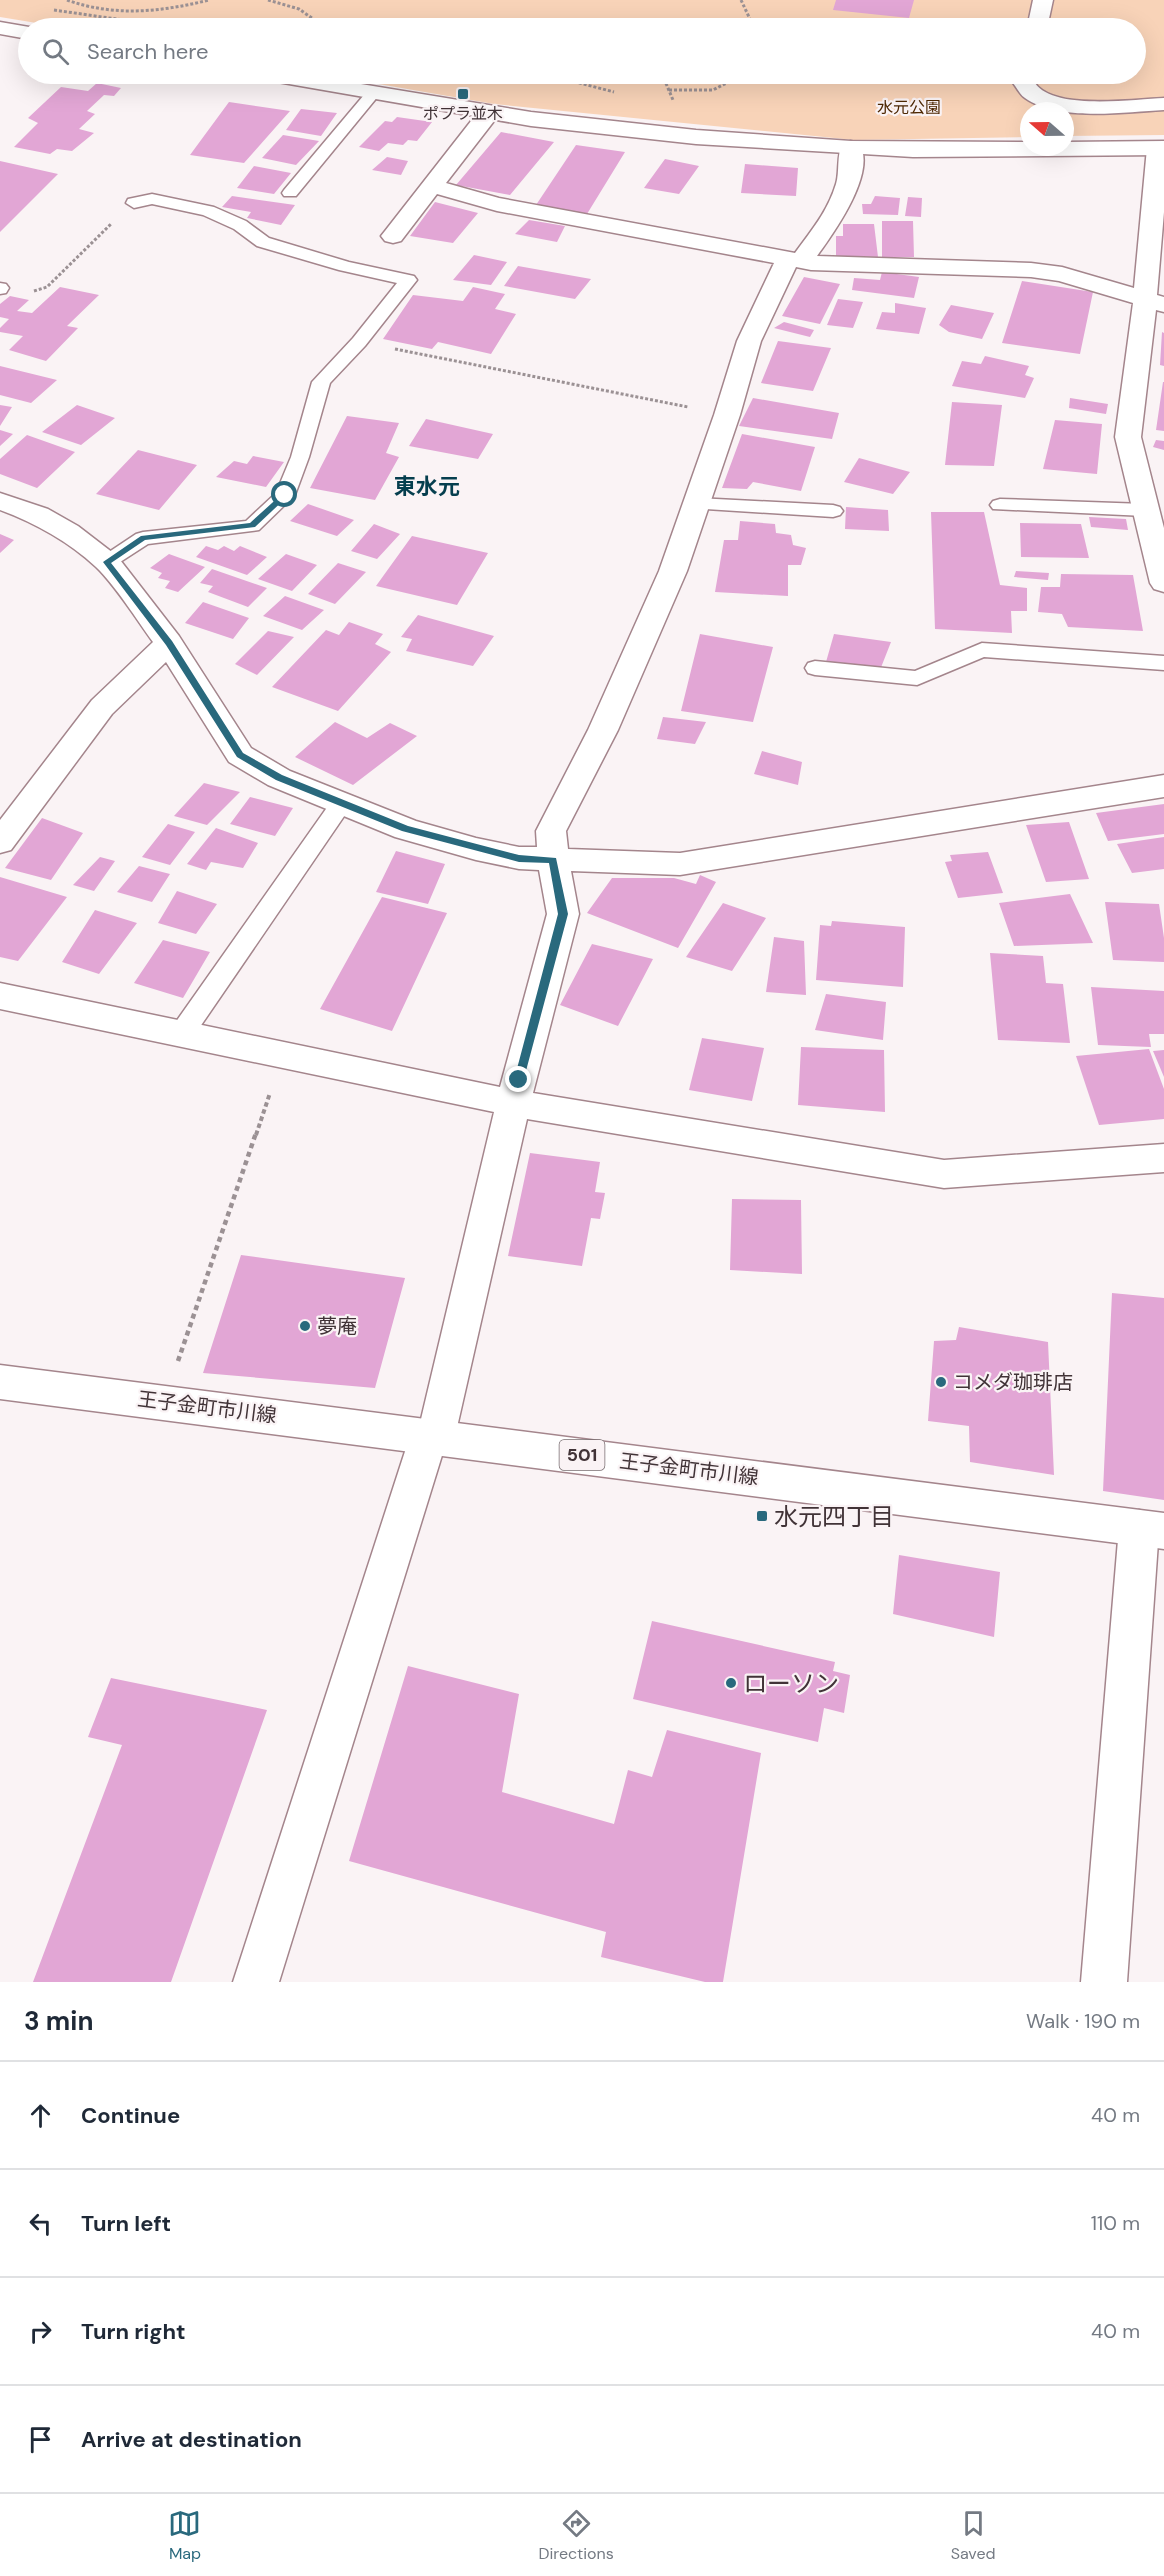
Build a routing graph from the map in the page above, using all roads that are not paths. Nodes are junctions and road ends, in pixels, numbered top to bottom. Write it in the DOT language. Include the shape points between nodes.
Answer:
graph roads {
  1 [pos="1043,0"];
  2 [pos="1038,18"];
  3 [pos="0,28"];
  4 [pos="18,31"];
  5 [pos="326,84"];
  6 [pos="1025,84"];
  7 [pos="374,92"];
  8 [pos="1164,104"];
  9 [pos="490,112"];
  10 [pos="851,148"];
  11 [pos="1161,148"];
  12 [pos="432,186"];
  13 [pos="290,193"];
  14 [pos="134,203"];
  15 [pos="393,236"];
  16 [pos="794,260"];
  17 [pos="1154,303"];
  18 [pos="0,501"];
  19 [pos="697,504"];
  20 [pos="1000,505"];
  21 [pos="1145,510"];
  22 [pos="833,511"];
  23 [pos="107,562"];
  24 [pos="1164,583"];
  25 [pos="169,643"];
  26 [pos="1164,663"];
  27 [pos="814,668"];
  28 [pos="1164,786"];
  29 [pos="341,804"];
  30 [pos="0,842"];
  31 [pos="553,860"];
  32 [pos="0,996"];
  33 [pos="182,1033"];
  34 [pos="513,1102"];
  35 [pos="1164,1158"];
  36 [pos="0,1382"];
  37 [pos="433,1436"];
  38 [pos="1152,1530"];
  39 [pos="256,1982"];
  40 [pos="1104,1982"];
  1 -- 2 [label="street"];
  3 -- 4 [label="street"];
  5 -- 7 [label="street"];
  6 -- 8 [label="street" via="1031,94 1072,105"];
  7 -- 9 [label="street"];
  7 -- 13 [label="lane"];
  9 -- 10 [label="street" via="652,134"];
  9 -- 12 [label="street"];
  10 -- 11 [label="street"];
  10 -- 16 [label="street" via="847,192 833,218"];
  11 -- 17 [label="street"];
  12 -- 15 [label="street"];
  12 -- 16 [label="street" via="497,204"];
  14 -- 23 [label="lane" via="152,199 208,211 240,225 263,242 408,280 321,382 285,495 252,526 143,538"];
  16 -- 17 [label="street" via="1031,270 1062,274"];
  16 -- 19 [label="street" via="749,341"];
  17 -- 21 [label="street" via="1128,437"];
  18 -- 23 [label="street" via="39,515"];
  19 -- 22 [label="lane"];
  19 -- 31 [label="street" via="673,571 603,730 551,831"];
  20 -- 21 [label="lane"];
  21 -- 24 [label="street"];
  23 -- 25 [label="street"];
  25 -- 29 [label="street" via="240,755 279,778"];
  25 -- 30 [label="street" via="102,707"];
  26 -- 27 [label="lane" via="981,650 917,678"];
  28 -- 31 [label="street" via="680,864"];
  29 -- 31 [label="street" via="406,829 476,849"];
  29 -- 33 [label="lane"];
  31 -- 34 [label="street" via="563,914"];
  32 -- 33 [label="street"];
  33 -- 34 [label="street"];
  34 -- 35 [label="street" via="944,1174"];
  34 -- 37 [label="street"];
  36 -- 37 [label="street, 王子金町市川線 / 501"];
  37 -- 38 [label="street, 王子金町市川線 / 501"];
  37 -- 39 [label="street"];
  38 -- 40 [label="street"];
}
